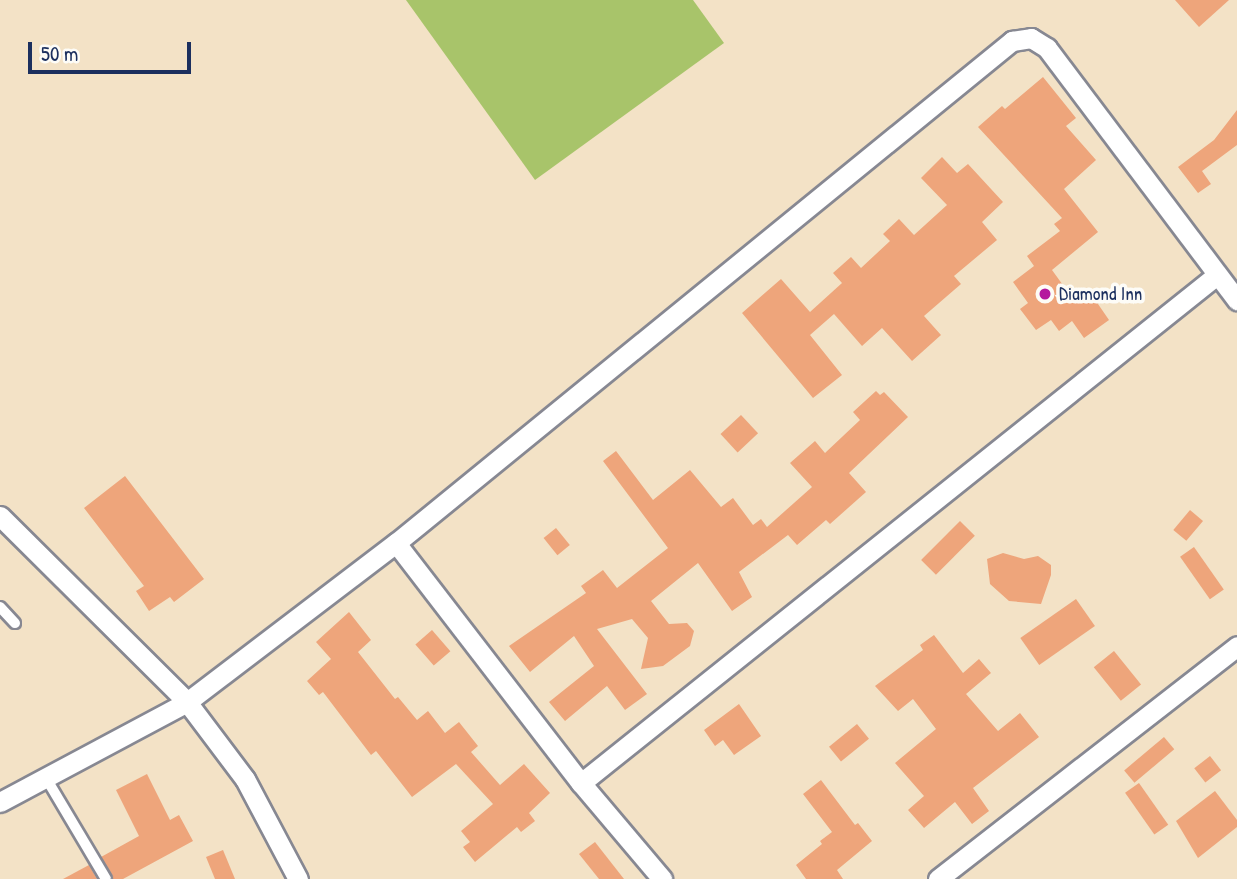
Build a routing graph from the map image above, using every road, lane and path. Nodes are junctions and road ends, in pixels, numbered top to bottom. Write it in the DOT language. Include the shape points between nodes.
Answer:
graph roads {
  1 [pos="1217,275"];
  2 [pos="1237,300"];
  3 [pos="0,516"];
  4 [pos="396,543"];
  5 [pos="0,607"];
  6 [pos="15,623"];
  7 [pos="1237,646"];
  8 [pos="187,702"];
  9 [pos="46,778"];
  10 [pos="581,783"];
  11 [pos="0,802"];
  12 [pos="106,879"];
  13 [pos="298,879"];
  14 [pos="662,879"];
  15 [pos="939,879"];
  1 -- 2 [label="street"];
  1 -- 4 [label="street" via="1047,48 1031,38 1012,41"];
  1 -- 10 [label="street"];
  3 -- 8 [label="street"];
  4 -- 8 [label="street"];
  4 -- 10 [label="street"];
  5 -- 6 [label="lane"];
  7 -- 15 [label="street"];
  8 -- 9 [label="street"];
  8 -- 13 [label="street" via="244,779"];
  9 -- 11 [label="street"];
  9 -- 12 [label="lane"];
  10 -- 14 [label="street"];
}
